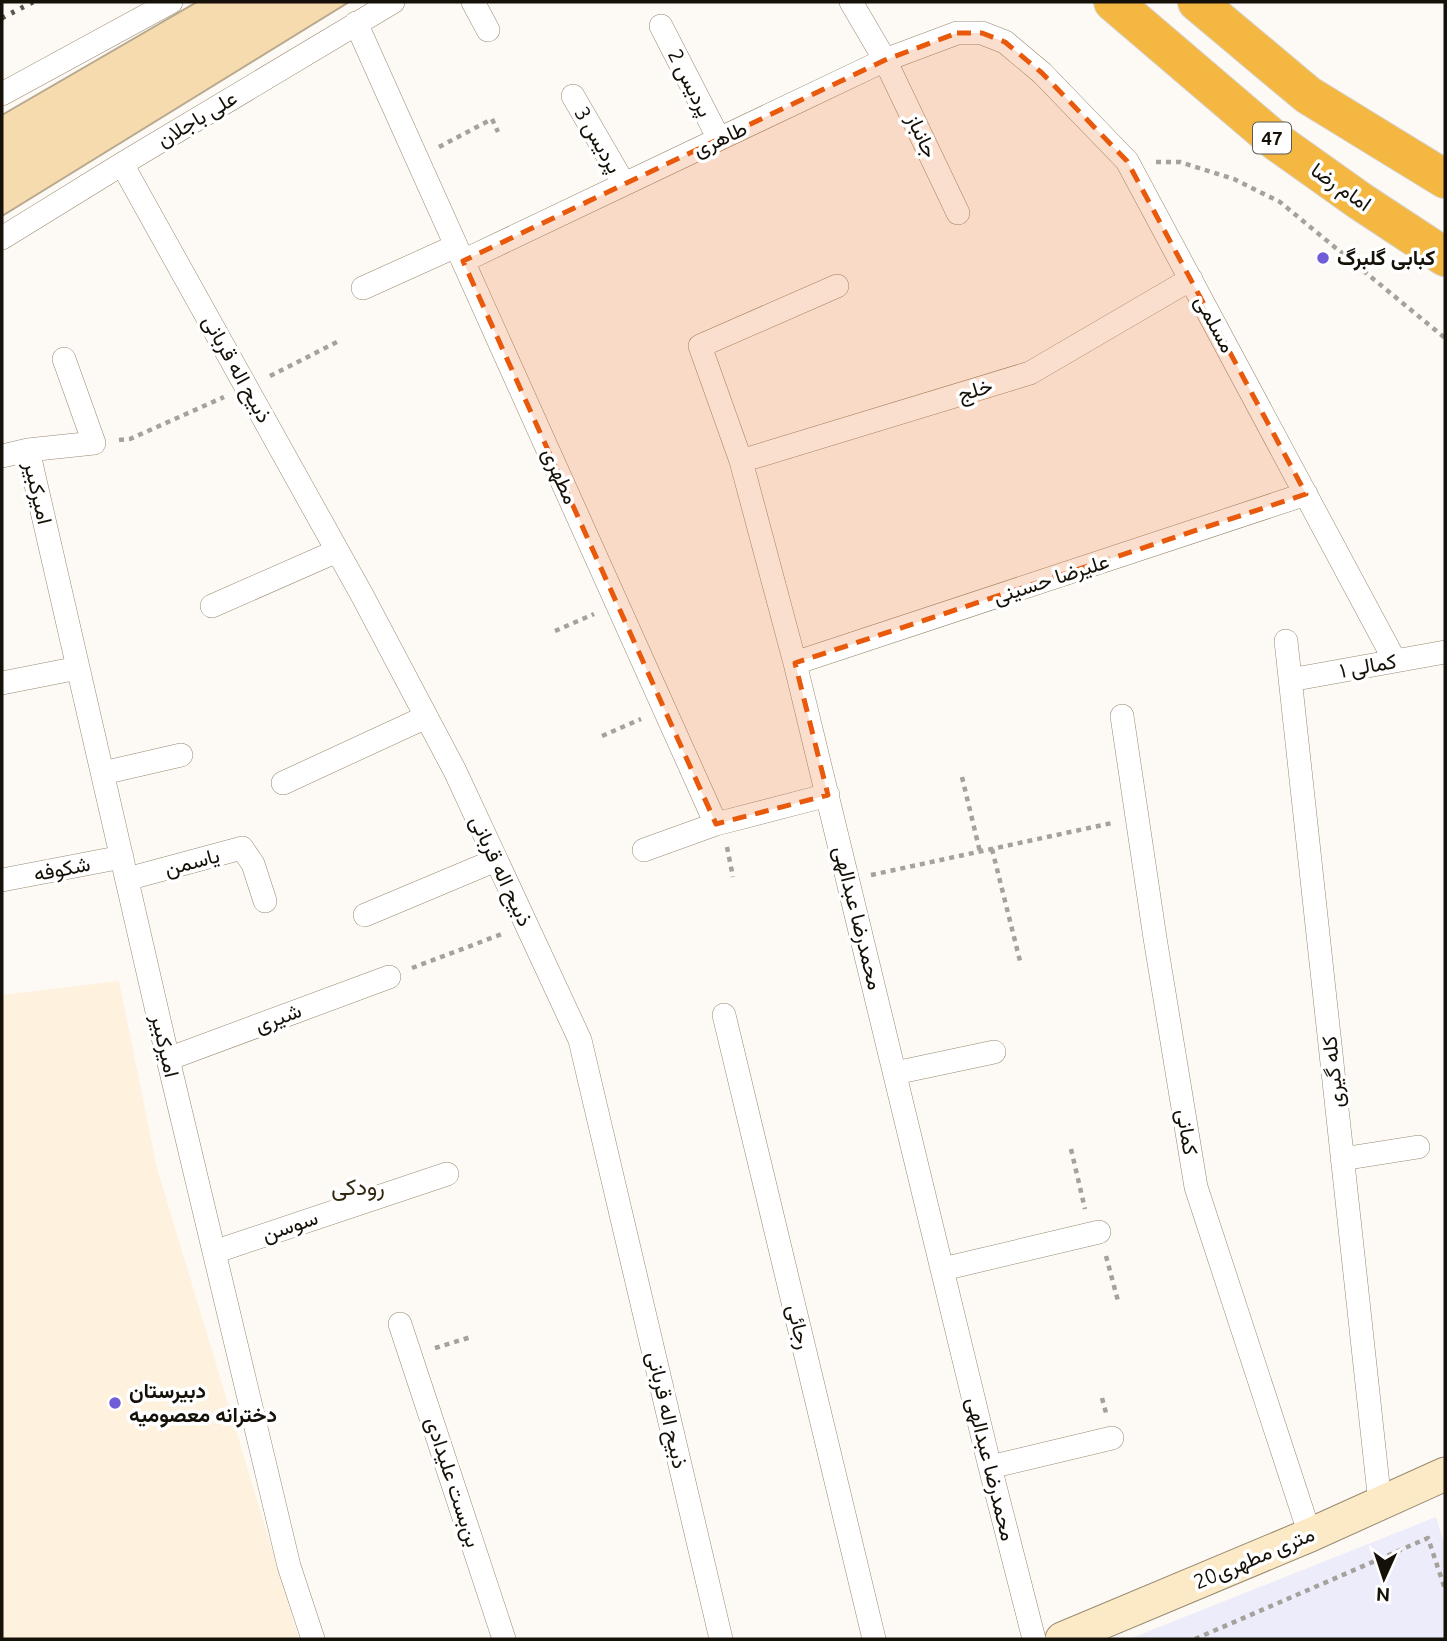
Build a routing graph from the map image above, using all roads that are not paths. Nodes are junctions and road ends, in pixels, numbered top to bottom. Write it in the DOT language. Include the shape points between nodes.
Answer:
graph roads {
  1 [pos="171,2"];
  2 [pos="393,2"];
  3 [pos="473,2"];
  4 [pos="851,2"];
  5 [pos="1113,2"];
  6 [pos="1197,2"];
  7 [pos="356,23"];
  8 [pos="661,26"];
  9 [pos="488,30"];
  10 [pos="982,33"];
  11 [pos="885,60"];
  12 [pos="2,94"];
  13 [pos="573,96"];
  14 [pos="719,139"];
  15 [pos="122,164"];
  16 [pos="1445,179"];
  17 [pos="624,184"];
  18 [pos="958,213"];
  19 [pos="2,238"];
  20 [pos="460,254"];
  21 [pos="1445,257"];
  22 [pos="1191,279"];
  23 [pos="837,286"];
  24 [pos="363,288"];
  25 [pos="64,359"];
  26 [pos="28,450"];
  27 [pos="2,456"];
  28 [pos="741,461"];
  29 [pos="1306,494"];
  30 [pos="337,551"];
  31 [pos="212,606"];
  32 [pos="1286,641"];
  33 [pos="1445,652"];
  34 [pos="1395,661"];
  35 [pos="795,663"];
  36 [pos="78,668"];
  37 [pos="1290,680"];
  38 [pos="2,683"];
  39 [pos="1122,716"];
  40 [pos="426,717"];
  41 [pos="181,755"];
  42 [pos="103,773"];
  43 [pos="283,783"];
  44 [pos="828,795"];
  45 [pos="716,824"];
  46 [pos="644,850"];
  47 [pos="122,857"];
  48 [pos="496,860"];
  49 [pos="127,879"];
  50 [pos="2,880"];
  51 [pos="265,901"];
  52 [pos="365,915"];
  53 [pos="389,977"];
  54 [pos="724,1015"];
  55 [pos="994,1052"];
  56 [pos="168,1059"];
  57 [pos="895,1073"];
  58 [pos="1418,1147"];
  59 [pos="1342,1159"];
  60 [pos="447,1174"];
  61 [pos="1095,1233"];
  62 [pos="214,1252"];
  63 [pos="943,1269"];
  64 [pos="400,1325"];
  65 [pos="1112,1438"];
  66 [pos="990,1467"];
  67 [pos="1445,1474"];
  68 [pos="1380,1503"];
  69 [pos="1310,1535"];
  70 [pos="313,1639"];
  71 [pos="505,1639"];
  72 [pos="721,1639"];
  73 [pos="874,1639"];
  74 [pos="1034,1639"];
  75 [pos="1062,1639"];
  1 -- 12 [label="street"];
  2 -- 7 [label="street, علی باجلان"];
  3 -- 9 [label="street"];
  4 -- 11 [label="street, جانباز"];
  5 -- 21 [label="highway, امام رضا / 47" via="1277,142"];
  6 -- 16 [label="highway" via="1308,95"];
  7 -- 15 [label="street, علی باجلان"];
  7 -- 20 [label="street, مطهری"];
  8 -- 14 [label="street, پردیس 2"];
  10 -- 11 [label="street, طاهری" via="957,33"];
  10 -- 22 [label="street, مسلمی" via="1005,42 1042,73 1127,161"];
  11 -- 14 [label="street, طاهری"];
  11 -- 18 [label="street, جانباز"];
  13 -- 17 [label="street, پردیس 3"];
  14 -- 17 [label="street, طاهری"];
  15 -- 19 [label="street, علی باجلان"];
  15 -- 30 [label="street, ذبیح اله قربانی"];
  17 -- 20 [label="street, طاهری"];
  20 -- 24 [label="street, طاهری"];
  20 -- 45 [label="street, مطهری"];
  22 -- 28 [label="street, خلج" via="1030,373"];
  22 -- 29 [label="street, مسلمی"];
  23 -- 28 [label="street, محمدرضا عبدالهی" via="700,346"];
  25 -- 26 [label="street" via="94,443"];
  26 -- 27 [label="street"];
  26 -- 36 [label="street, امیرکبیر"];
  28 -- 35 [label="street, محمدرضا عبدالهی"];
  29 -- 34 [label="street, مسلمی"];
  29 -- 35 [label="street, علیرضا حسینی"];
  30 -- 31 [label="street"];
  30 -- 40 [label="street, ذبیح اله قربانی"];
  32 -- 37 [label="street, کله گیری"];
  33 -- 34 [label="street, کمالی ۱"];
  34 -- 37 [label="street, کمالی ۱"];
  35 -- 44 [label="street, محمدرضا عبدالهی"];
  36 -- 38 [label="street"];
  36 -- 42 [label="street, امیرکبیر"];
  37 -- 59 [label="street, کله گیری"];
  39 -- 69 [label="street, کمانی" via="1196,1187"];
  40 -- 43 [label="street"];
  40 -- 48 [label="street, ذبیح اله قربانی"];
  41 -- 42 [label="street"];
  42 -- 47 [label="street, امیرکبیر"];
  44 -- 45 [label="street"];
  44 -- 57 [label="street, محمدرضا عبدالهی"];
  45 -- 46 [label="street"];
  47 -- 49 [label="street, امیرکبیر"];
  47 -- 50 [label="street, شکوفه"];
  48 -- 52 [label="street"];
  48 -- 72 [label="street, ذبیح اله قربانی" via="580,1040"];
  49 -- 51 [label="street, یاسمن" via="242,848 253,864"];
  49 -- 56 [label="street, امیرکبیر"];
  53 -- 56 [label="street, شیری"];
  54 -- 73 [label="street, رجائی"];
  55 -- 57 [label="street"];
  56 -- 62 [label="street, امیرکبیر"];
  57 -- 63 [label="street, محمدرضا عبدالهی"];
  58 -- 59 [label="street"];
  59 -- 68 [label="street, کله گیری"];
  60 -- 62 [label="street, سوسن"];
  61 -- 63 [label="street"];
  62 -- 70 [label="street, امیرکبیر" via="289,1566"];
  63 -- 66 [label="street, محمدرضا عبدالهی"];
  64 -- 71 [label="street, بن‌بست علیدادی"];
  65 -- 66 [label="street"];
  66 -- 74 [label="street, محمدرضا عبدالهی"];
  67 -- 68 [label="street, 20متری مطهری"];
  68 -- 69 [label="street, 20متری مطهری"];
  69 -- 75 [label="street, 20متری مطهری"];
}
